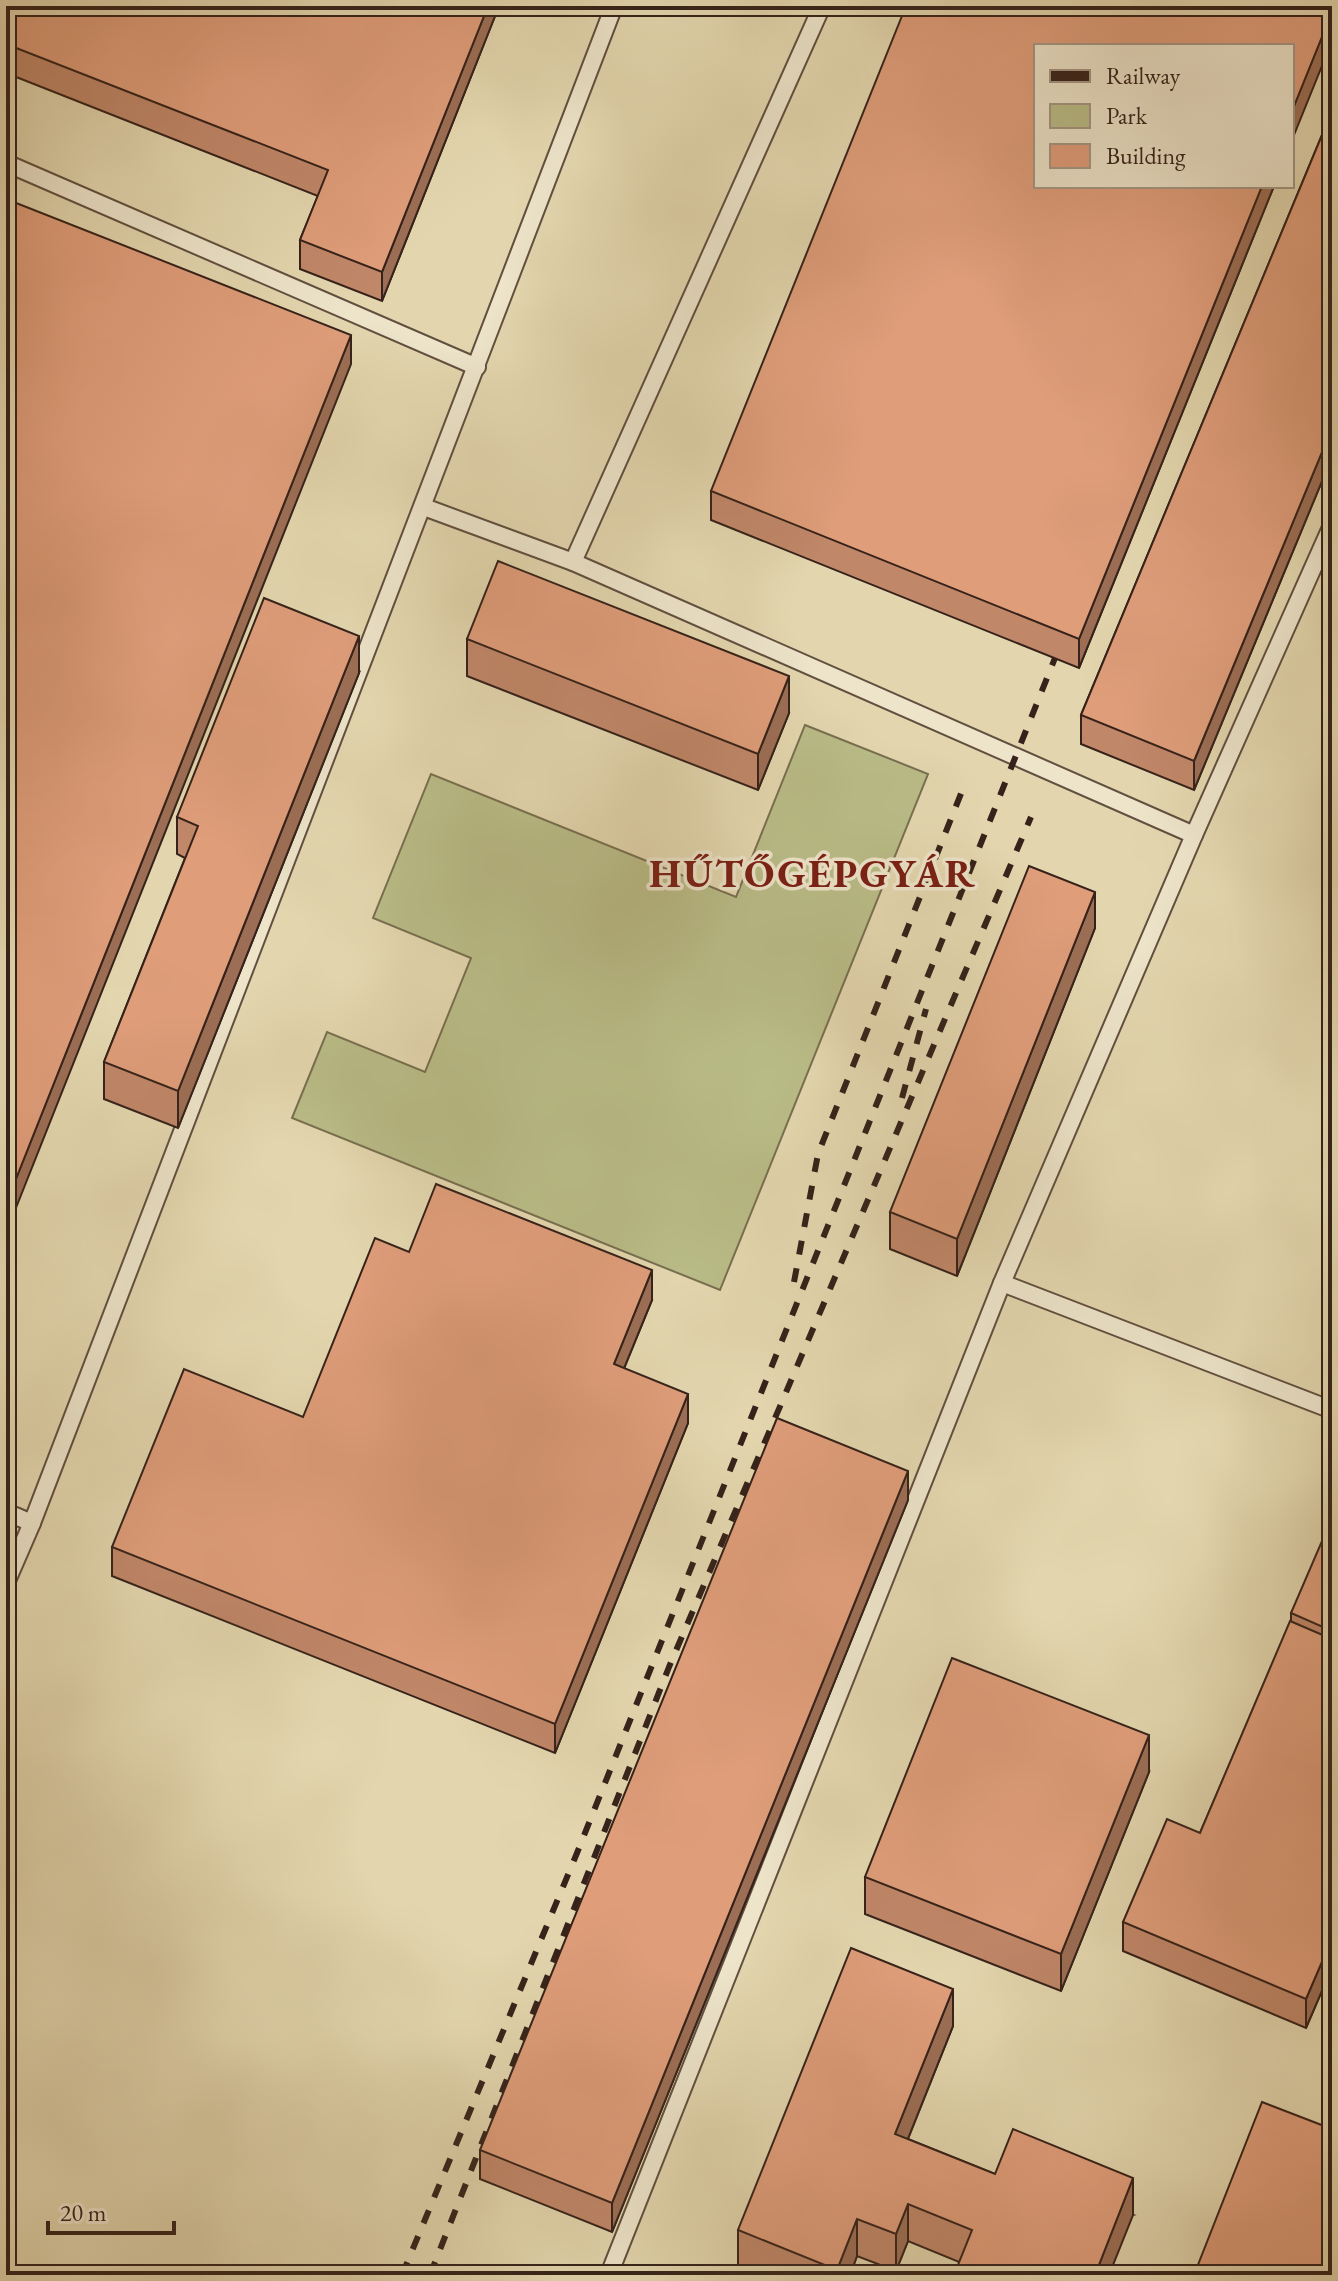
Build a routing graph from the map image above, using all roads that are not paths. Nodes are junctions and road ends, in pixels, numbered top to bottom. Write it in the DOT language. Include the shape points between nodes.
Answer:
graph roads {
  1 [pos="614,6"];
  2 [pos="822,6"];
  3 [pos="6,163"];
  4 [pos="477,367"];
  5 [pos="424,507"];
  6 [pos="1332,525"];
  7 [pos="573,562"];
  8 [pos="1194,835"];
  9 [pos="1002,1283"];
  10 [pos="1332,1410"];
  11 [pos="6,1512"];
  12 [pos="32,1523"];
  13 [pos="6,1583"];
  14 [pos="612,2275"];
  1 -- 4 [label="lane"];
  2 -- 7 [label="lane"];
  3 -- 4 [label="lane"];
  4 -- 5 [label="lane"];
  5 -- 7 [label="lane"];
  5 -- 12 [label="lane"];
  6 -- 8 [label="lane"];
  7 -- 8 [label="lane"];
  8 -- 9 [label="lane"];
  9 -- 10 [label="lane"];
  9 -- 14 [label="lane"];
  11 -- 12 [label="lane"];
  12 -- 13 [label="lane"];
}
